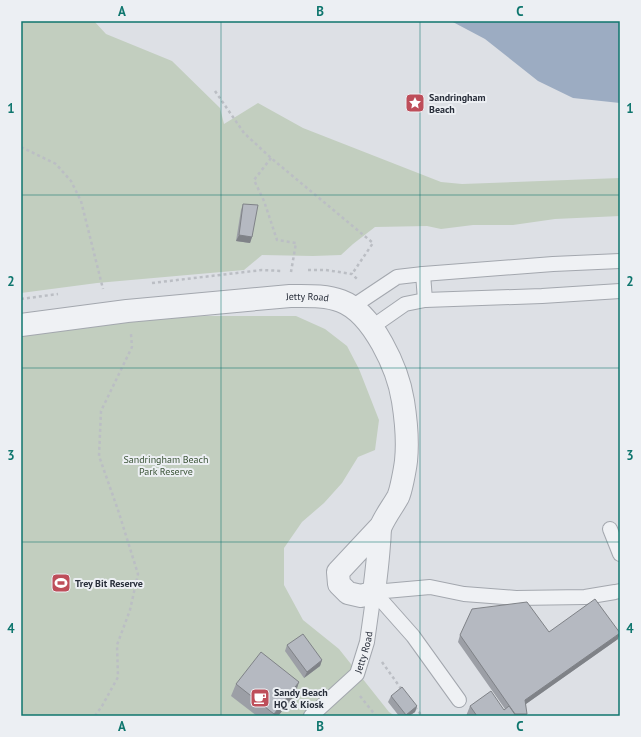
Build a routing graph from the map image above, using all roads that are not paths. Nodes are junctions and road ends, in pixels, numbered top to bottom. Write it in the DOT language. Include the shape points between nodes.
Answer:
graph roads {
  1 [pos="620,261"];
  2 [pos="422,274"];
  3 [pos="620,291"];
  4 [pos="426,300"];
  5 [pos="352,307"];
  6 [pos="21,325"];
  7 [pos="372,327"];
  8 [pos="381,526"];
  9 [pos="610,529"];
  10 [pos="620,554"];
  11 [pos="374,592"];
  12 [pos="618,594"];
  13 [pos="459,700"];
  14 [pos="311,716"];
  1 -- 2 [label="lane"];
  2 -- 4 [label="lane"];
  2 -- 5 [label="lane" via="397,277"];
  3 -- 4 [label="lane"];
  4 -- 7 [label="lane" via="405,304"];
  5 -- 6 [label="street, Jetty Road" via="333,298 290,296 127,311"];
  5 -- 7 [label="street, Jetty Road"];
  7 -- 8 [label="street, Jetty Road" via="391,361 399,382 407,438 406,462 399,495"];
  8 -- 11 [label="street, Jetty Road"];
  8 -- 11 [label="street, Jetty Road" via="338,572 339,584 348,594 361,596"];
  9 -- 10 [label="lane"];
  11 -- 12 [label="lane" via="430,587 464,594 516,598"];
  11 -- 13 [label="lane" via="413,636"];
  11 -- 14 [label="lane, Jetty Road" via="367,642 357,674"];
}
